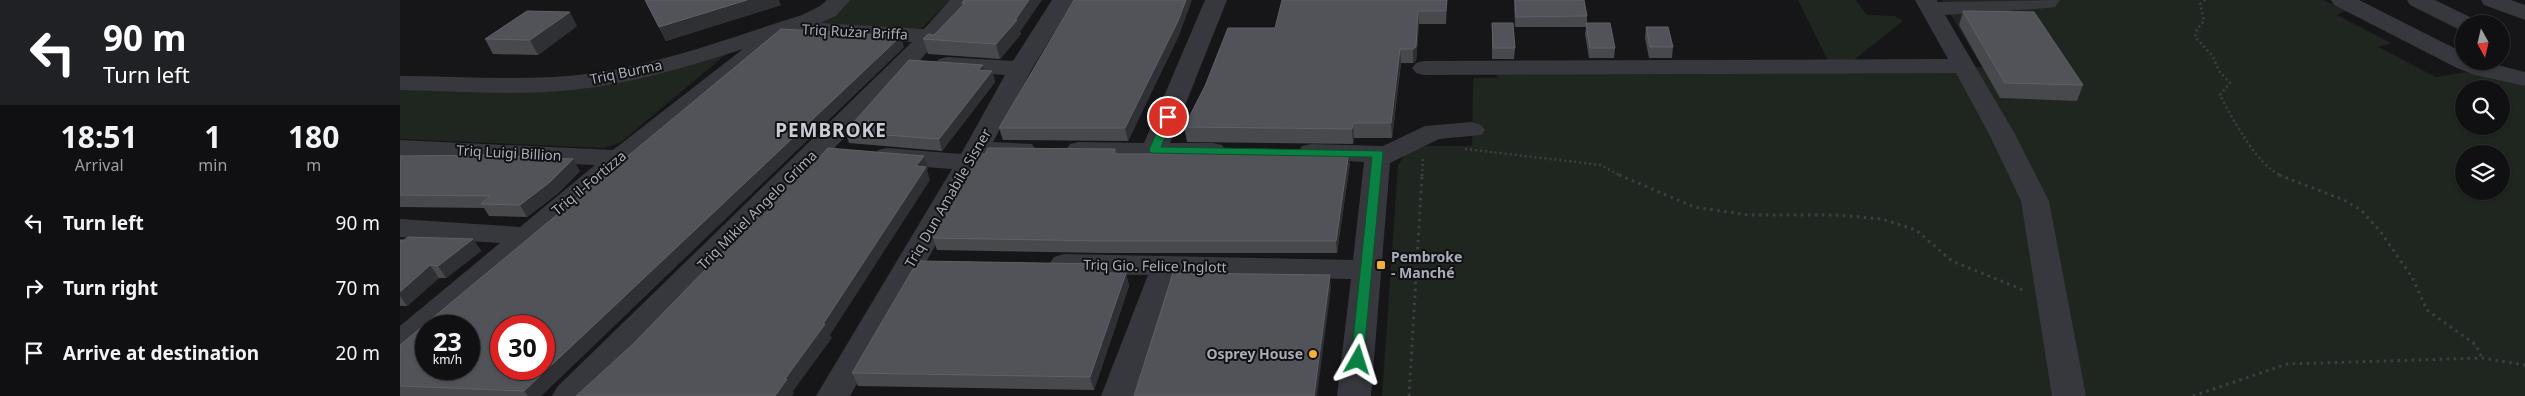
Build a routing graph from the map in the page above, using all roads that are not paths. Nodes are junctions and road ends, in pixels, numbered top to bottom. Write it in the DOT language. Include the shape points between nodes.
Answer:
graph roads {
  1 [pos="839,0"];
  2 [pos="962,0"];
  3 [pos="1063,0"];
  4 [pos="1216,0"];
  5 [pos="2049,0"];
  6 [pos="2342,0"];
  7 [pos="2418,0"];
  8 [pos="2492,0"];
  9 [pos="1929,4"];
  10 [pos="2525,14"];
  11 [pos="2455,18"];
  12 [pos="784,28"];
  13 [pos="928,36"];
  14 [pos="2455,56"];
  15 [pos="906,62"];
  16 [pos="1962,66"];
  17 [pos="1424,68"];
  18 [pos="1020,69"];
  19 [pos="2483,70"];
  20 [pos="2525,79"];
  21 [pos="400,83"];
  22 [pos="1468,140"];
  23 [pos="400,148"];
  24 [pos="818,150"];
  25 [pos="1154,150"];
  26 [pos="1232,151"];
  27 [pos="1290,152"];
  28 [pos="972,156"];
  29 [pos="1377,157"];
  30 [pos="619,158"];
  31 [pos="400,228"];
  32 [pos="526,236"];
  33 [pos="912,261"];
  34 [pos="942,262"];
  35 [pos="1039,264"];
  36 [pos="1166,266"];
  37 [pos="1367,270"];
  38 [pos="400,343"];
  39 [pos="569,396"];
  40 [pos="833,396"];
  41 [pos="1118,396"];
  42 [pos="1354,396"];
  43 [pos="2069,396"];
  1 -- 12 [label="street, Triq Burma" via="828,11"];
  2 -- 13 [label="street, Triq Mikiel Angelo Grima"];
  3 -- 18 [label="street, Triq Dun Amabile Sisner"];
  4 -- 25 [label="street"];
  5 -- 9 [label="street"];
  6 -- 14 [label="street"];
  7 -- 11 [label="street"];
  8 -- 10 [label="street"];
  9 -- 16 [label="street"];
  12 -- 13 [label="street, Triq Rużar Briffa"];
  12 -- 21 [label="street, Triq Burma" via="656,67 594,80"];
  12 -- 30 [label="street, Triq il-Fortizza"];
  13 -- 15 [label="street, Triq Mikiel Angelo Grima"];
  15 -- 18 [label="street"];
  15 -- 24 [label="street, Triq Mikiel Angelo Grima"];
  16 -- 17 [label="street"];
  16 -- 43 [label="street" via="2002,134 2034,200"];
  18 -- 28 [label="street, Triq Dun Amabile Sisner"];
  19 -- 20 [label="street"];
  22 -- 29 [label="street" via="1434,131"];
  23 -- 30 [label="street, Triq Luigi Billion"];
  24 -- 28 [label="street"];
  24 -- 39 [label="street, Triq Mikiel Angelo Grima"];
  25 -- 26 [label="street"];
  25 -- 28 [label="street" via="1051,150"];
  27 -- 29 [label="street"];
  28 -- 33 [label="street, Triq Dun Amabile Sisner"];
  29 -- 37 [label="street"];
  30 -- 32 [label="street, Triq il-Fortizza"];
  31 -- 32 [label="street"];
  32 -- 38 [label="street, Triq il-Fortizza"];
  33 -- 34 [label="street"];
  33 -- 40 [label="street, Triq Dun Amabile Sisner"];
  35 -- 36 [label="street, Triq Gio. Felice Inglott"];
  36 -- 37 [label="street, Triq Gio. Felice Inglott"];
  36 -- 41 [label="street"];
  37 -- 42 [label="street"];
}
